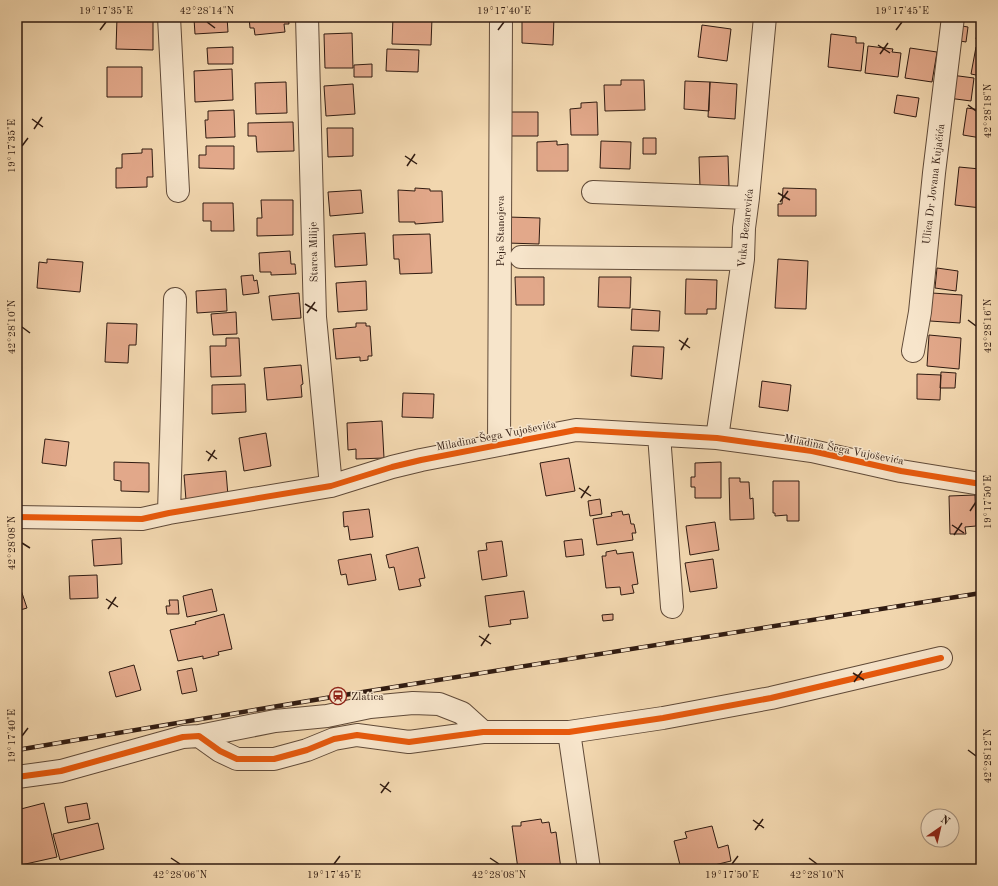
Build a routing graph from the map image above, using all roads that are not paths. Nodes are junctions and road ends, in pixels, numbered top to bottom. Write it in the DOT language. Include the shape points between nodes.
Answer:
graph roads {
  1 [pos="169,17"];
  2 [pos="307,17"];
  3 [pos="501,17"];
  4 [pos="765,17"];
  5 [pos="953,17"];
  6 [pos="178,191"];
  7 [pos="593,192"];
  8 [pos="748,198"];
  9 [pos="522,256"];
  10 [pos="743,259"];
  11 [pos="175,299"];
  12 [pos="913,351"];
  13 [pos="659,435"];
  14 [pos="717,438"];
  15 [pos="499,445"];
  16 [pos="981,484"];
  17 [pos="331,486"];
  18 [pos="169,513"];
  19 [pos="17,517"];
  20 [pos="672,607"];
  21 [pos="941,658"];
  22 [pos="483,732"];
  23 [pos="569,732"];
  24 [pos="199,736"];
  25 [pos="17,777"];
  26 [pos="589,869"];
  1 -- 6 [label="street"];
  2 -- 17 [label="street, Starca Milije" via="315,317"];
  3 -- 15 [label="street, Peja Stanojeva"];
  4 -- 8 [label="street, Vuka Bezarevića"];
  5 -- 12 [label="street, Ulica Dr Jovana Kujačića" via="920,312"];
  7 -- 8 [label="street"];
  8 -- 10 [label="street, Vuka Bezarevića"];
  9 -- 10 [label="street"];
  10 -- 14 [label="street, Vuka Bezarevića"];
  11 -- 18 [label="street"];
  13 -- 14 [label="street, Miladina Šega Vujoševića"];
  13 -- 15 [label="street, Miladina Šega Vujoševića" via="576,430"];
  13 -- 20 [label="street"];
  14 -- 16 [label="street, Miladina Šega Vujoševića" via="812,450 901,470"];
  15 -- 17 [label="street, Miladina Šega Vujoševića" via="392,467"];
  17 -- 18 [label="street, Miladina Šega Vujoševića"];
  18 -- 19 [label="street, Miladina Šega Vujoševića" via="142,519"];
  21 -- 23 [label="street" via="771,698"];
  22 -- 23 [label="street"];
  22 -- 24 [label="street" via="409,742 357,735 334,739 274,759 236,759"];
  22 -- 24 [label="street" via="462,713 439,704 413,703 275,721"];
  23 -- 26 [label="street"];
  24 -- 25 [label="street" via="183,737 61,771"];
}
